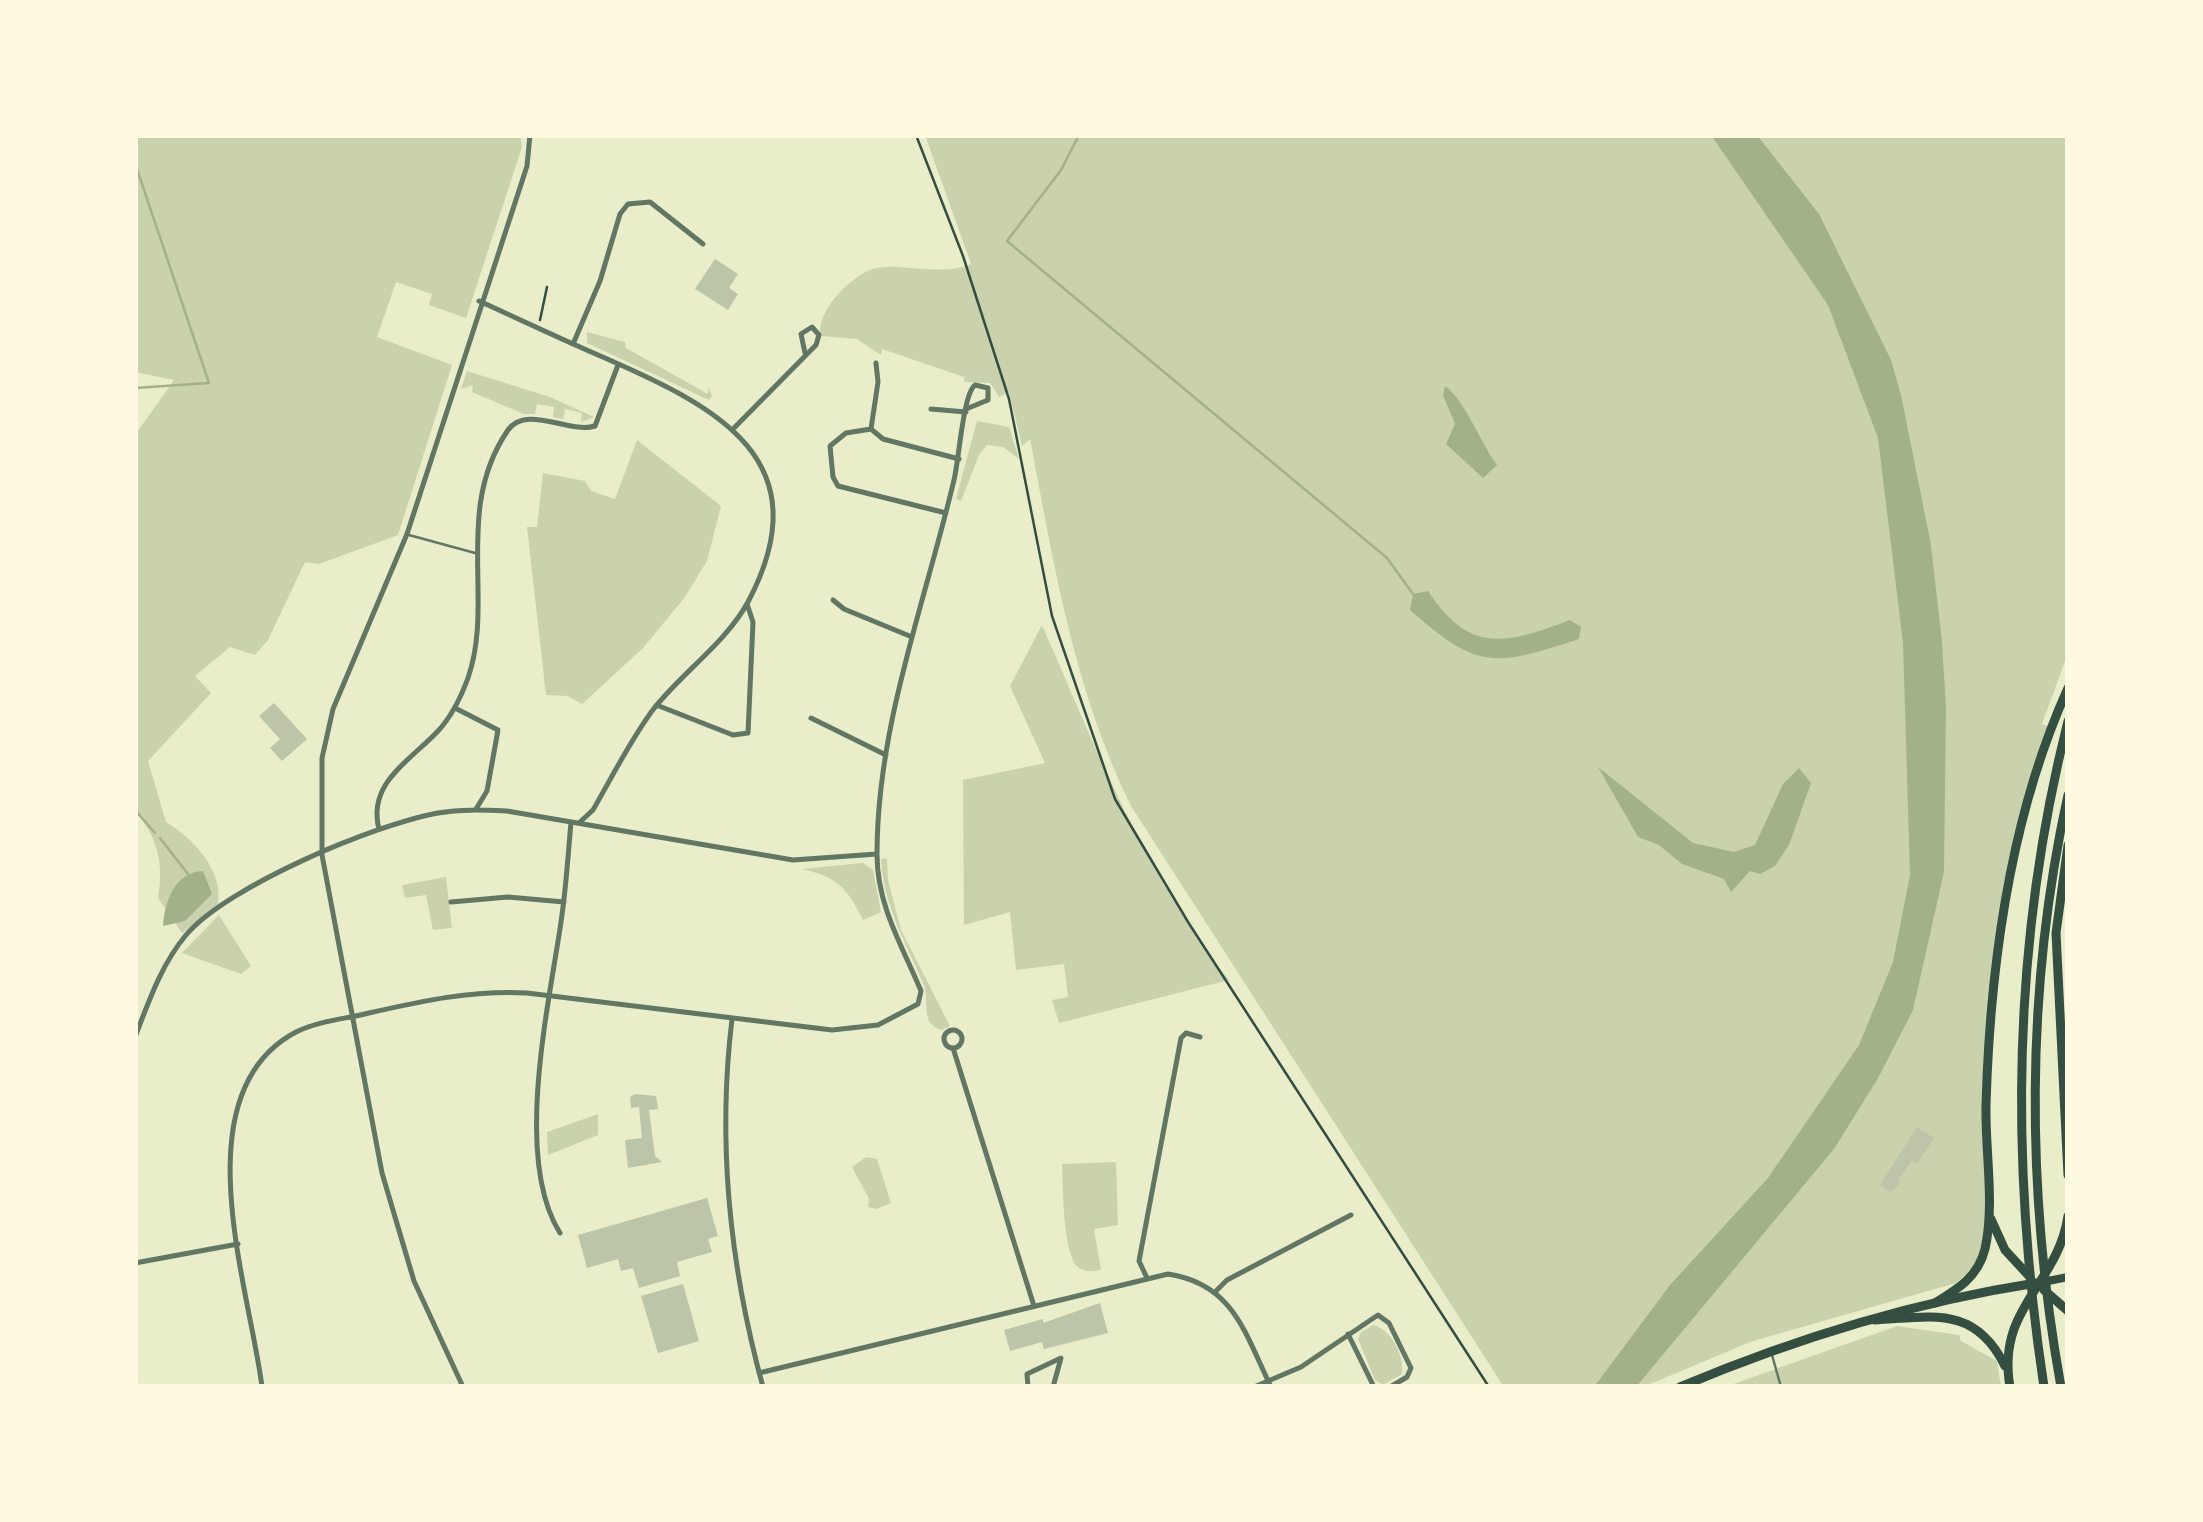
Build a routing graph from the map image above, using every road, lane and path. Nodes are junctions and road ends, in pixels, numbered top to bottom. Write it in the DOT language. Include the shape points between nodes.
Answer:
graph roads {
  1 [pos="530,135"];
  2 [pos="916,135"];
  3 [pos="703,244"];
  4 [pos="547,287"];
  5 [pos="479,302"];
  6 [pos="538,328"];
  7 [pos="573,344"];
  8 [pos="804,353"];
  9 [pos="876,363"];
  10 [pos="618,364"];
  11 [pos="931,409"];
  12 [pos="966,410"];
  13 [pos="734,428"];
  14 [pos="871,429"];
  15 [pos="959,458"];
  16 [pos="946,512"];
  17 [pos="407,534"];
  18 [pos="475,553"];
  19 [pos="834,600"];
  20 [pos="747,604"];
  21 [pos="912,637"];
  22 [pos="2068,688"];
  23 [pos="658,705"];
  24 [pos="455,708"];
  25 [pos="811,718"];
  26 [pos="2068,721"];
  27 [pos="886,755"];
  28 [pos="2068,795"];
  29 [pos="476,809"];
  30 [pos="575,823"];
  31 [pos="379,830"];
  32 [pos="2068,845"];
  33 [pos="877,854"];
  34 [pos="322,855"];
  35 [pos="451,902"];
  36 [pos="564,902"];
  37 [pos="547,995"];
  38 [pos="353,1017"];
  39 [pos="732,1019"];
  40 [pos="1200,1036"];
  41 [pos="135,1037"];
  42 [pos="953,1048"];
  43 [pos="2068,1175"];
  44 [pos="1987,1205"];
  45 [pos="1351,1215"];
  46 [pos="2068,1216"];
  47 [pos="560,1233"];
  48 [pos="238,1244"];
  49 [pos="135,1263"];
  50 [pos="2068,1277"];
  51 [pos="1147,1278"];
  52 [pos="2036,1283"];
  53 [pos="1216,1292"];
  54 [pos="1935,1302"];
  55 [pos="1034,1306"];
  56 [pos="2068,1311"];
  57 [pos="1874,1320"];
  58 [pos="1348,1334"];
  59 [pos="1770,1352"];
  60 [pos="2006,1368"];
  61 [pos="759,1373"];
  62 [pos="1270,1384"];
  63 [pos="262,1387"];
  64 [pos="463,1387"];
  65 [pos="763,1387"];
  66 [pos="1028,1387"];
  67 [pos="1053,1387"];
  68 [pos="1254,1387"];
  69 [pos="1374,1387"];
  70 [pos="1390,1387"];
  71 [pos="1489,1387"];
  72 [pos="1680,1387"];
  73 [pos="1780,1387"];
  74 [pos="2010,1387"];
  75 [pos="2044,1387"];
  76 [pos="2061,1387"];
  1 -- 5 [label="street" via="526,166"];
  2 -- 71 [label="path" via="1009,400 1052,616 1115,799"];
  3 -- 7 [label="street" via="650,202 628,204"];
  4 -- 6 [label="path"];
  5 -- 6 [label="street"];
  5 -- 17 [label="street"];
  6 -- 7 [label="street"];
  7 -- 10 [label="street"];
  8 -- 8 [label="street" via="819,339 812,327 802,334"];
  8 -- 13 [label="street"];
  9 -- 14 [label="street"];
  10 -- 13 [label="street" via="690,396"];
  10 -- 18 [label="street" via="594,426 526,419 510,427 484,493"];
  11 -- 12 [label="street"];
  12 -- 12 [label="street" via="988,400 988,388 971,386"];
  12 -- 15 [label="street"];
  13 -- 20 [label="street" via="762,468 771,504 768,546"];
  14 -- 15 [label="street" via="884,439"];
  14 -- 16 [label="street" via="846,433 832,444 838,486"];
  15 -- 16 [label="street"];
  16 -- 21 [label="street"];
  17 -- 18 [label="lane"];
  17 -- 34 [label="street" via="332,709 322,758"];
  18 -- 24 [label="street" via="474,651"];
  19 -- 21 [label="street"];
  20 -- 23 [label="street"];
  20 -- 23 [label="street" via="754,622 748,733 734,736"];
  21 -- 27 [label="street"];
  22 -- 44 [label="main road" via="2037,771 2004,917 1991,1016"];
  23 -- 30 [label="street" via="593,810"];
  24 -- 29 [label="street" via="498,730"];
  24 -- 31 [label="street" via="382,791 375,808"];
  25 -- 27 [label="street"];
  26 -- 75 [label="main road" via="2048,800 2022,993 2018,1102 2023,1217"];
  27 -- 33 [label="street"];
  28 -- 76 [label="main road" via="2038,998 2035,1099 2040,1216"];
  29 -- 30 [label="street"];
  29 -- 31 [label="street"];
  30 -- 33 [label="street" via="794,860"];
  30 -- 36 [label="street"];
  31 -- 34 [label="street"];
  32 -- 43 [label="main road" via="2056,933"];
  33 -- 39 [label="street" via="889,922 922,991 910,1012 863,1028 832,1030"];
  34 -- 38 [label="street"];
  34 -- 41 [label="street" via="227,898 204,916 164,967"];
  35 -- 36 [label="street"];
  36 -- 37 [label="street"];
  37 -- 38 [label="street" via="476,993"];
  37 -- 39 [label="street"];
  37 -- 47 [label="street" via="539,1066 541,1160 548,1213"];
  38 -- 48 [label="street" via="284,1040 247,1084 229,1161"];
  38 -- 64 [label="street" via="382,1173 404,1248"];
  39 -- 61 [label="street" via="727,1186 739,1290"];
  40 -- 51 [label="street" via="1181,1038 1139,1260"];
  42 -- 55 [label="street"];
  44 -- 52 [label="main road" via="1998,1240"];
  44 -- 54 [label="main road" via="1980,1265 1960,1288"];
  45 -- 53 [label="street"];
  46 -- 52 [label="main road" via="2062,1246"];
  48 -- 49 [label="street"];
  48 -- 63 [label="street"];
  50 -- 52 [label="main road"];
  51 -- 53 [label="street" via="1182,1276"];
  51 -- 55 [label="street"];
  52 -- 54 [label="main road"];
  52 -- 56 [label="main road"];
  52 -- 60 [label="main road" via="2011,1328"];
  53 -- 62 [label="street" via="1236,1316"];
  54 -- 57 [label="main road"];
  55 -- 61 [label="street"];
  57 -- 59 [label="main road"];
  57 -- 60 [label="main road" via="1969,1323 1994,1344"];
  58 -- 62 [label="street"];
  58 -- 69 [label="street"];
  58 -- 70 [label="street" via="1374,1316 1386,1318 1411,1368"];
  59 -- 72 [label="main road"];
  59 -- 73 [label="lane"];
  60 -- 74 [label="main road"];
  61 -- 65 [label="street"];
  62 -- 68 [label="street"];
  66 -- 67 [label="street" via="1032,1368 1061,1358"];
}
